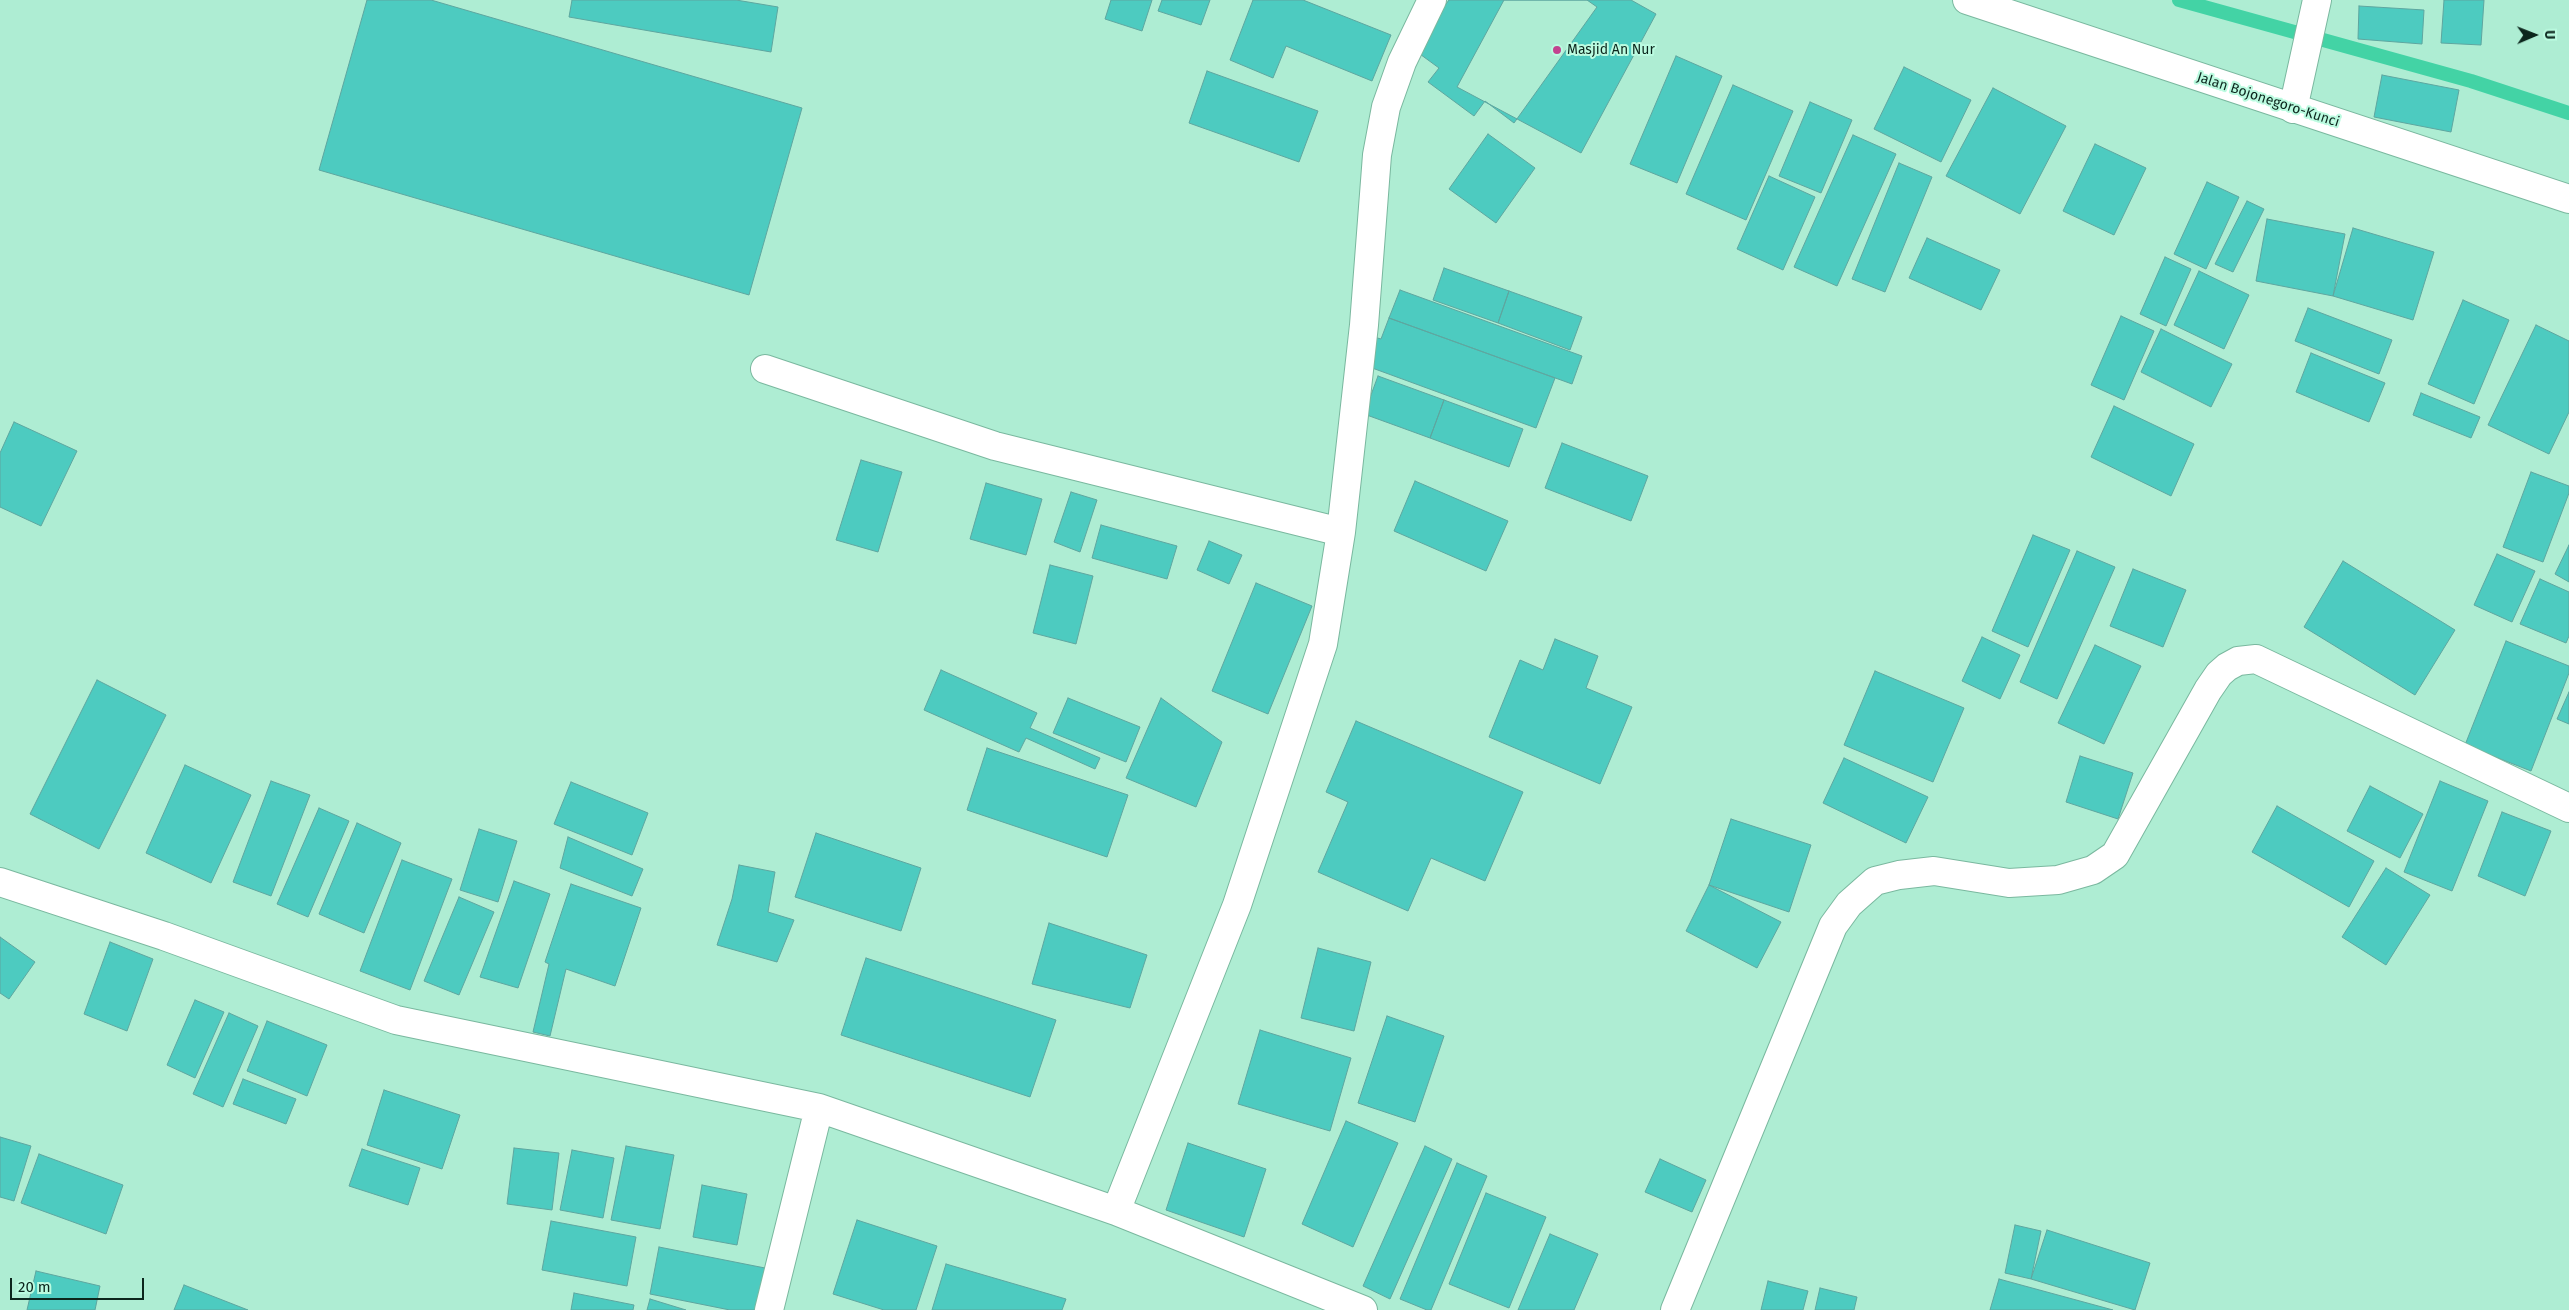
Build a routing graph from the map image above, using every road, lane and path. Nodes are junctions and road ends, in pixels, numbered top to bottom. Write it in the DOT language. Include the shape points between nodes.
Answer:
graph roads {
  1 [pos="1432,0"];
  2 [pos="1967,0"];
  3 [pos="2316,4"];
  4 [pos="2293,109"];
  5 [pos="2569,199"];
  6 [pos="766,369"];
  7 [pos="1341,532"];
  8 [pos="2569,808"];
  9 [pos="0,882"];
  10 [pos="819,1108"];
  11 [pos="1116,1211"];
  12 [pos="769,1310"];
  13 [pos="1362,1310"];
  14 [pos="1675,1310"];
  1 -- 7 [label="street" via="1402,62 1386,107 1377,155 1364,325"];
  2 -- 4 [label="street, Jalan Bojonegoro-Kunci"];
  3 -- 4 [label="street"];
  4 -- 5 [label="street, Jalan Bojonegoro-Kunci"];
  6 -- 7 [label="street" via="995,446"];
  7 -- 11 [label="street" via="1322,644 1240,896"];
  8 -- 14 [label="street" via="2256,659 2238,661 2227,667 2208,690 2115,854 2093,870 2058,880 2009,883 1934,871 1899,874 1875,881 1849,904 1833,926"];
  9 -- 10 [label="street" via="164,936 396,1020"];
  10 -- 11 [label="street"];
  10 -- 12 [label="street"];
  11 -- 13 [label="street"];
}
